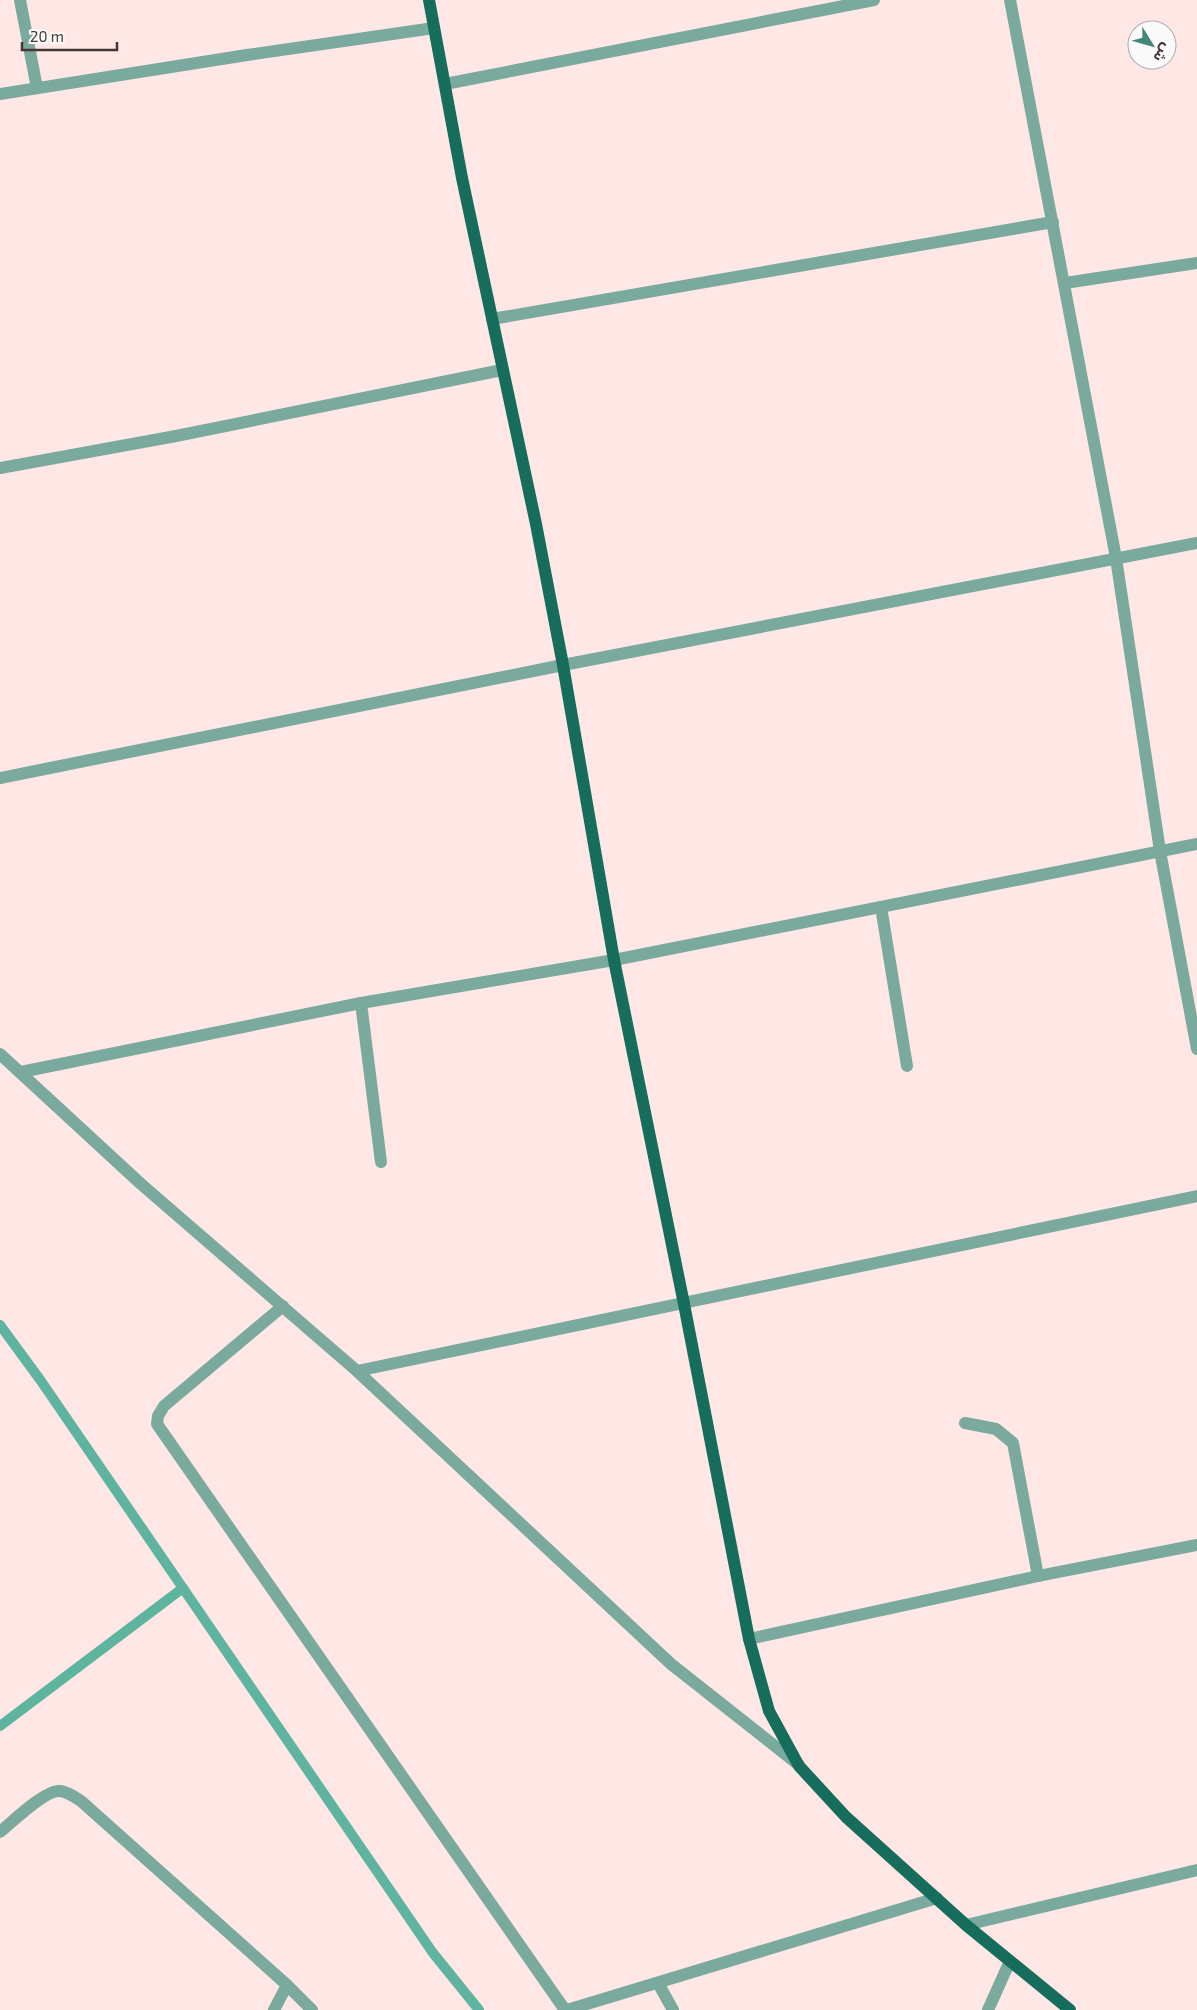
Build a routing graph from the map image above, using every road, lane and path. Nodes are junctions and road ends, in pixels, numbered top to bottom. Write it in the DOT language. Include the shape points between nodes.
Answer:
graph roads {
  1 [pos="20,0"];
  2 [pos="429,0"];
  3 [pos="874,0"];
  4 [pos="1010,0"];
  5 [pos="434,28"];
  6 [pos="445,84"];
  7 [pos="36,88"];
  8 [pos="0,94"];
  9 [pos="1053,222"];
  10 [pos="1197,263"];
  11 [pos="1065,283"];
  12 [pos="492,319"];
  13 [pos="502,370"];
  14 [pos="0,468"];
  15 [pos="1197,543"];
  16 [pos="1116,558"];
  17 [pos="563,665"];
  18 [pos="0,778"];
  19 [pos="1197,844"];
  20 [pos="1160,851"];
  21 [pos="881,907"];
  22 [pos="614,960"];
  23 [pos="362,1003"];
  24 [pos="1197,1049"];
  25 [pos="0,1054"];
  26 [pos="907,1066"];
  27 [pos="21,1072"];
  28 [pos="381,1162"];
  29 [pos="1197,1196"];
  30 [pos="684,1304"];
  31 [pos="283,1306"];
  32 [pos="357,1371"];
  33 [pos="965,1423"];
  34 [pos="1197,1545"];
  35 [pos="1038,1576"];
  36 [pos="749,1639"];
  37 [pos="799,1766"];
  38 [pos="0,1832"];
  39 [pos="1197,1870"];
  40 [pos="936,1898"];
  41 [pos="966,1925"];
  42 [pos="1010,1961"];
  43 [pos="658,1983"];
  44 [pos="287,1985"];
  45 [pos="274,2010"];
  46 [pos="312,2010"];
  47 [pos="566,2010"];
  48 [pos="673,2010"];
  49 [pos="988,2010"];
  50 [pos="1070,2010"];
  1 -- 7 [label="street"];
  2 -- 5 [label="main road"];
  3 -- 6 [label="street"];
  4 -- 9 [label="street"];
  5 -- 6 [label="main road"];
  5 -- 7 [label="street"];
  6 -- 12 [label="main road"];
  7 -- 8 [label="street"];
  9 -- 11 [label="street"];
  9 -- 12 [label="street"];
  10 -- 11 [label="street"];
  11 -- 16 [label="street"];
  12 -- 13 [label="main road"];
  13 -- 14 [label="street"];
  13 -- 17 [label="main road"];
  15 -- 16 [label="street"];
  16 -- 17 [label="street"];
  16 -- 20 [label="street"];
  17 -- 18 [label="street"];
  17 -- 22 [label="main road"];
  19 -- 20 [label="street"];
  20 -- 21 [label="street"];
  20 -- 24 [label="street"];
  21 -- 22 [label="street"];
  21 -- 26 [label="street"];
  22 -- 23 [label="street"];
  22 -- 30 [label="main road"];
  23 -- 27 [label="street"];
  23 -- 28 [label="street"];
  25 -- 27 [label="street"];
  27 -- 31 [label="street" via="141,1184"];
  29 -- 30 [label="street"];
  30 -- 32 [label="street"];
  30 -- 36 [label="main road"];
  31 -- 32 [label="street"];
  31 -- 47 [label="street" via="164,1406 158,1416 158,1424"];
  32 -- 37 [label="street" via="671,1664"];
  33 -- 35 [label="street" via="996,1430 1012,1443"];
  34 -- 35 [label="street"];
  35 -- 36 [label="street"];
  36 -- 37 [label="main road" via="769,1711"];
  37 -- 40 [label="main road" via="846,1817"];
  38 -- 44 [label="street" via="48,1794 59,1791 70,1794"];
  39 -- 41 [label="street"];
  40 -- 41 [label="main road"];
  40 -- 43 [label="street"];
  41 -- 42 [label="main road"];
  42 -- 49 [label="street"];
  42 -- 50 [label="main road"];
  43 -- 47 [label="street"];
  43 -- 48 [label="street"];
  44 -- 45 [label="street"];
  44 -- 46 [label="street"];
}
